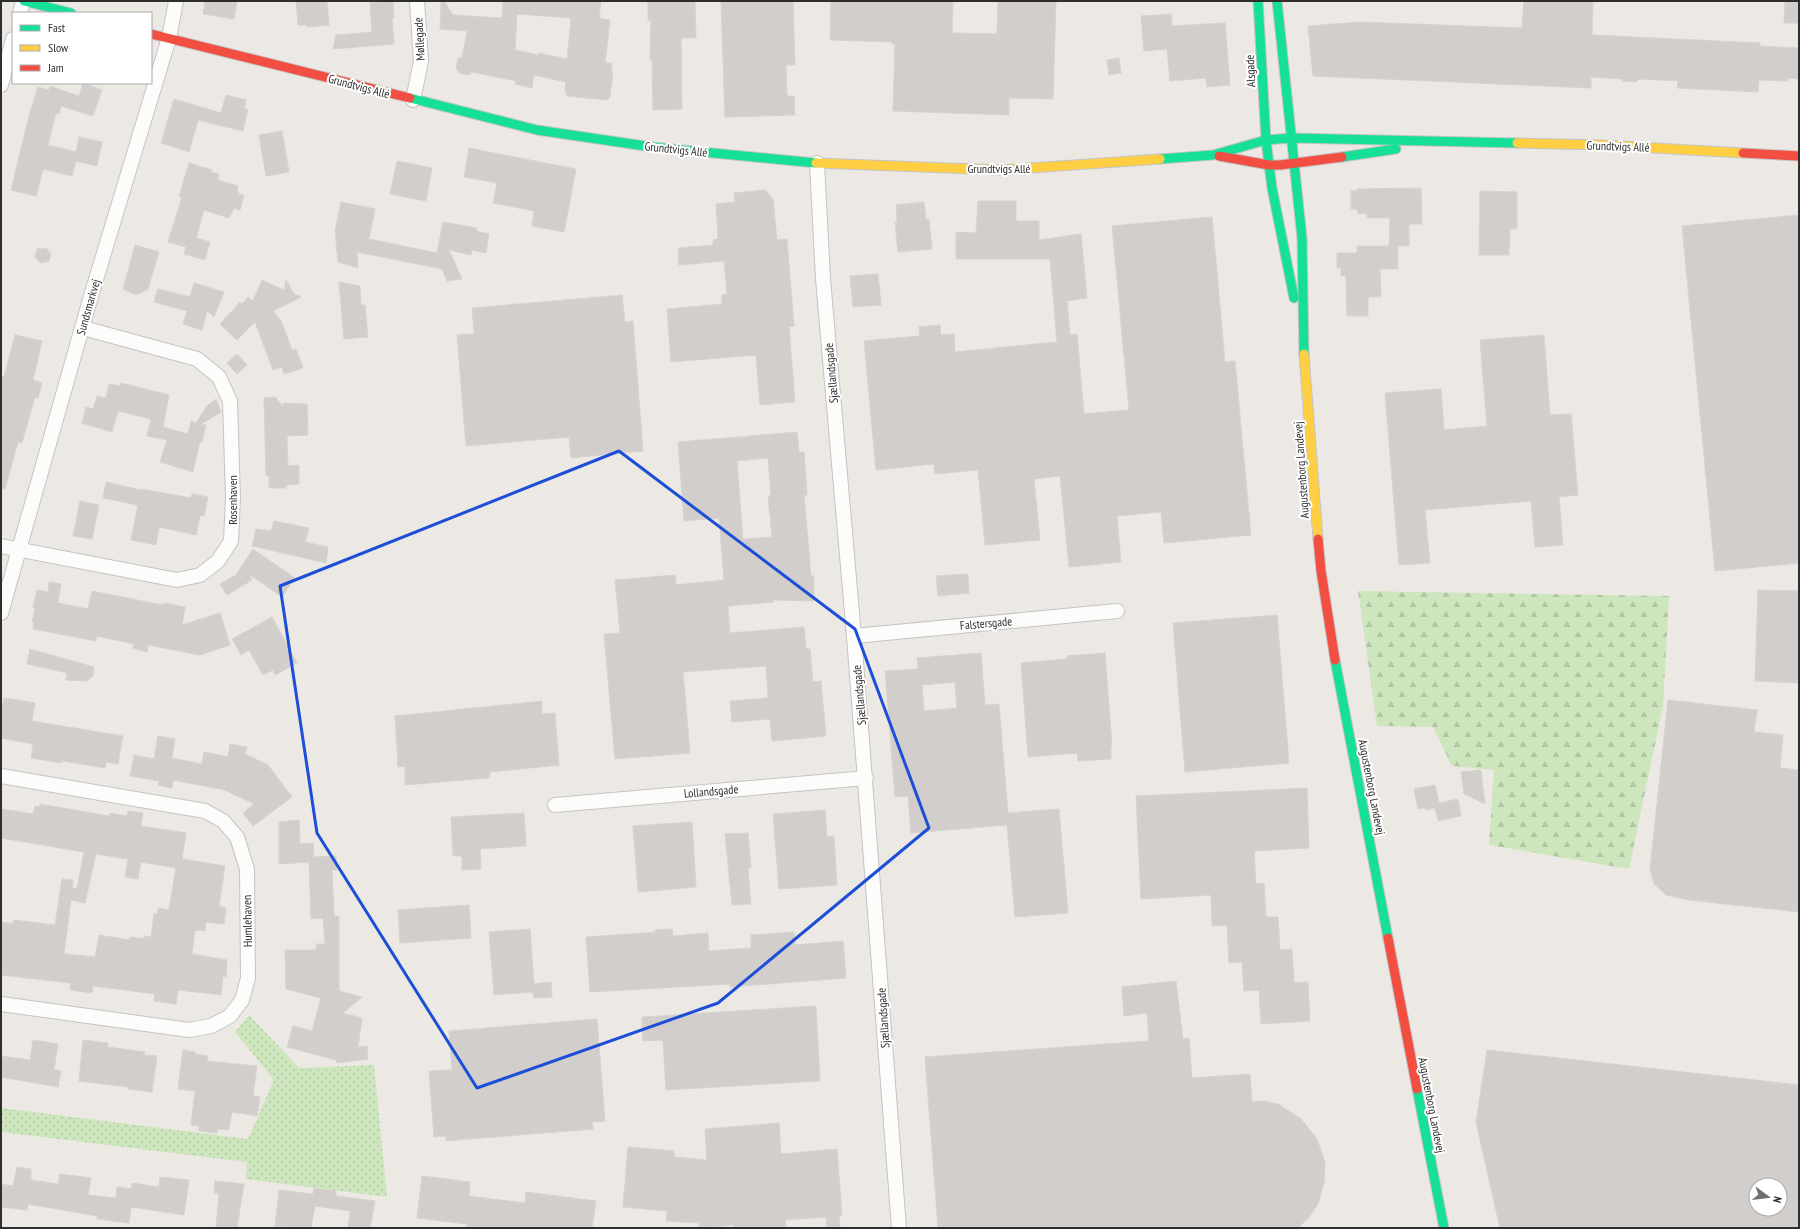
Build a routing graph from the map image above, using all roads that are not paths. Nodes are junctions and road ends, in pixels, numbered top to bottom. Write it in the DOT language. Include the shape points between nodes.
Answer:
graph roads {
  1 [pos="23,1"];
  2 [pos="176,1"];
  3 [pos="417,1"];
  4 [pos="1258,1"];
  5 [pos="1277,1"];
  6 [pos="20,12"];
  7 [pos="67,12"];
  8 [pos="1259,17"];
  9 [pos="152,34"];
  10 [pos="169,38"];
  11 [pos="12,43"];
  12 [pos="1270,43"];
  13 [pos="1,85"];
  14 [pos="413,100"];
  15 [pos="1275,128"];
  16 [pos="1291,138"];
  17 [pos="1276,139"];
  18 [pos="1266,140"];
  19 [pos="1438,142"];
  20 [pos="1213,155"];
  21 [pos="1799,156"];
  22 [pos="817,163"];
  23 [pos="1293,163"];
  24 [pos="1269,165"];
  25 [pos="1281,168"];
  26 [pos="1290,231"];
  27 [pos="1303,302"];
  28 [pos="83,328"];
  29 [pos="1303,346"];
  30 [pos="1,546"];
  31 [pos="19,551"];
  32 [pos="1117,611"];
  33 [pos="1,613"];
  34 [pos="854,636"];
  35 [pos="1,776"];
  36 [pos="866,778"];
  37 [pos="555,805"];
  38 [pos="1,1004"];
  39 [pos="899,1228"];
  40 [pos="1444,1228"];
  1 -- 6 [label="street"];
  1 -- 7 [label="street"];
  2 -- 10 [label="street, Sundsmarkvej"];
  3 -- 14 [label="street, Møllegade" via="421,61"];
  4 -- 8 [label="street, Alsgade"];
  5 -- 16 [label="street"];
  8 -- 12 [label="street"];
  8 -- 18 [label="street, Alsgade"];
  9 -- 10 [label="street, Grundtvigs Allé"];
  10 -- 14 [label="street, Grundtvigs Allé"];
  10 -- 28 [label="street, Sundsmarkvej"];
  11 -- 13 [label="street"];
  14 -- 22 [label="street, Grundtvigs Allé" via="537,130 652,146"];
  15 -- 17 [label="street"];
  16 -- 17 [label="street, Grundtvigs Allé"];
  16 -- 19 [label="street, Grundtvigs Allé"];
  16 -- 23 [label="street, Augustenborg Landevej"];
  17 -- 18 [label="street, Grundtvigs Allé"];
  17 -- 23 [label="street"];
  18 -- 20 [label="street, Grundtvigs Allé"];
  18 -- 24 [label="street, Augustenborg Landevej"];
  18 -- 25 [label="street"];
  19 -- 21 [label="street, Grundtvigs Allé" via="1616,146"];
  19 -- 23 [label="street, Grundtvigs Allé"];
  20 -- 22 [label="street, Grundtvigs Allé" via="1001,170"];
  20 -- 24 [label="street, Grundtvigs Allé"];
  22 -- 34 [label="street, Sjællandsgade" via="823,279"];
  23 -- 25 [label="street, Grundtvigs Allé"];
  23 -- 27 [label="street, Augustenborg Landevej" via="1302,238"];
  24 -- 25 [label="street, Grundtvigs Allé"];
  24 -- 29 [label="street, Augustenborg Landevej"];
  26 -- 27 [label="street"];
  27 -- 29 [label="street, Augustenborg Landevej"];
  28 -- 31 [label="street, Sundsmarkvej"];
  28 -- 31 [label="street, Rosenhaven" via="197,359 219,377 230,401 233,498 231,541 218,561 200,575 177,580"];
  29 -- 40 [label="street, Augustenborg Landevej" via="1321,571 1331,641"];
  30 -- 31 [label="street, Rosenhaven"];
  31 -- 33 [label="street, Sundsmarkvej"];
  32 -- 34 [label="street, Falstersgade"];
  34 -- 36 [label="street, Sjællandsgade"];
  35 -- 38 [label="street, Humlehaven" via="205,811 223,821 237,837 247,869 248,978 242,1000 230,1016 211,1026 189,1030"];
  36 -- 37 [label="street, Lollandsgade"];
  36 -- 39 [label="street, Sjællandsgade"];
}
